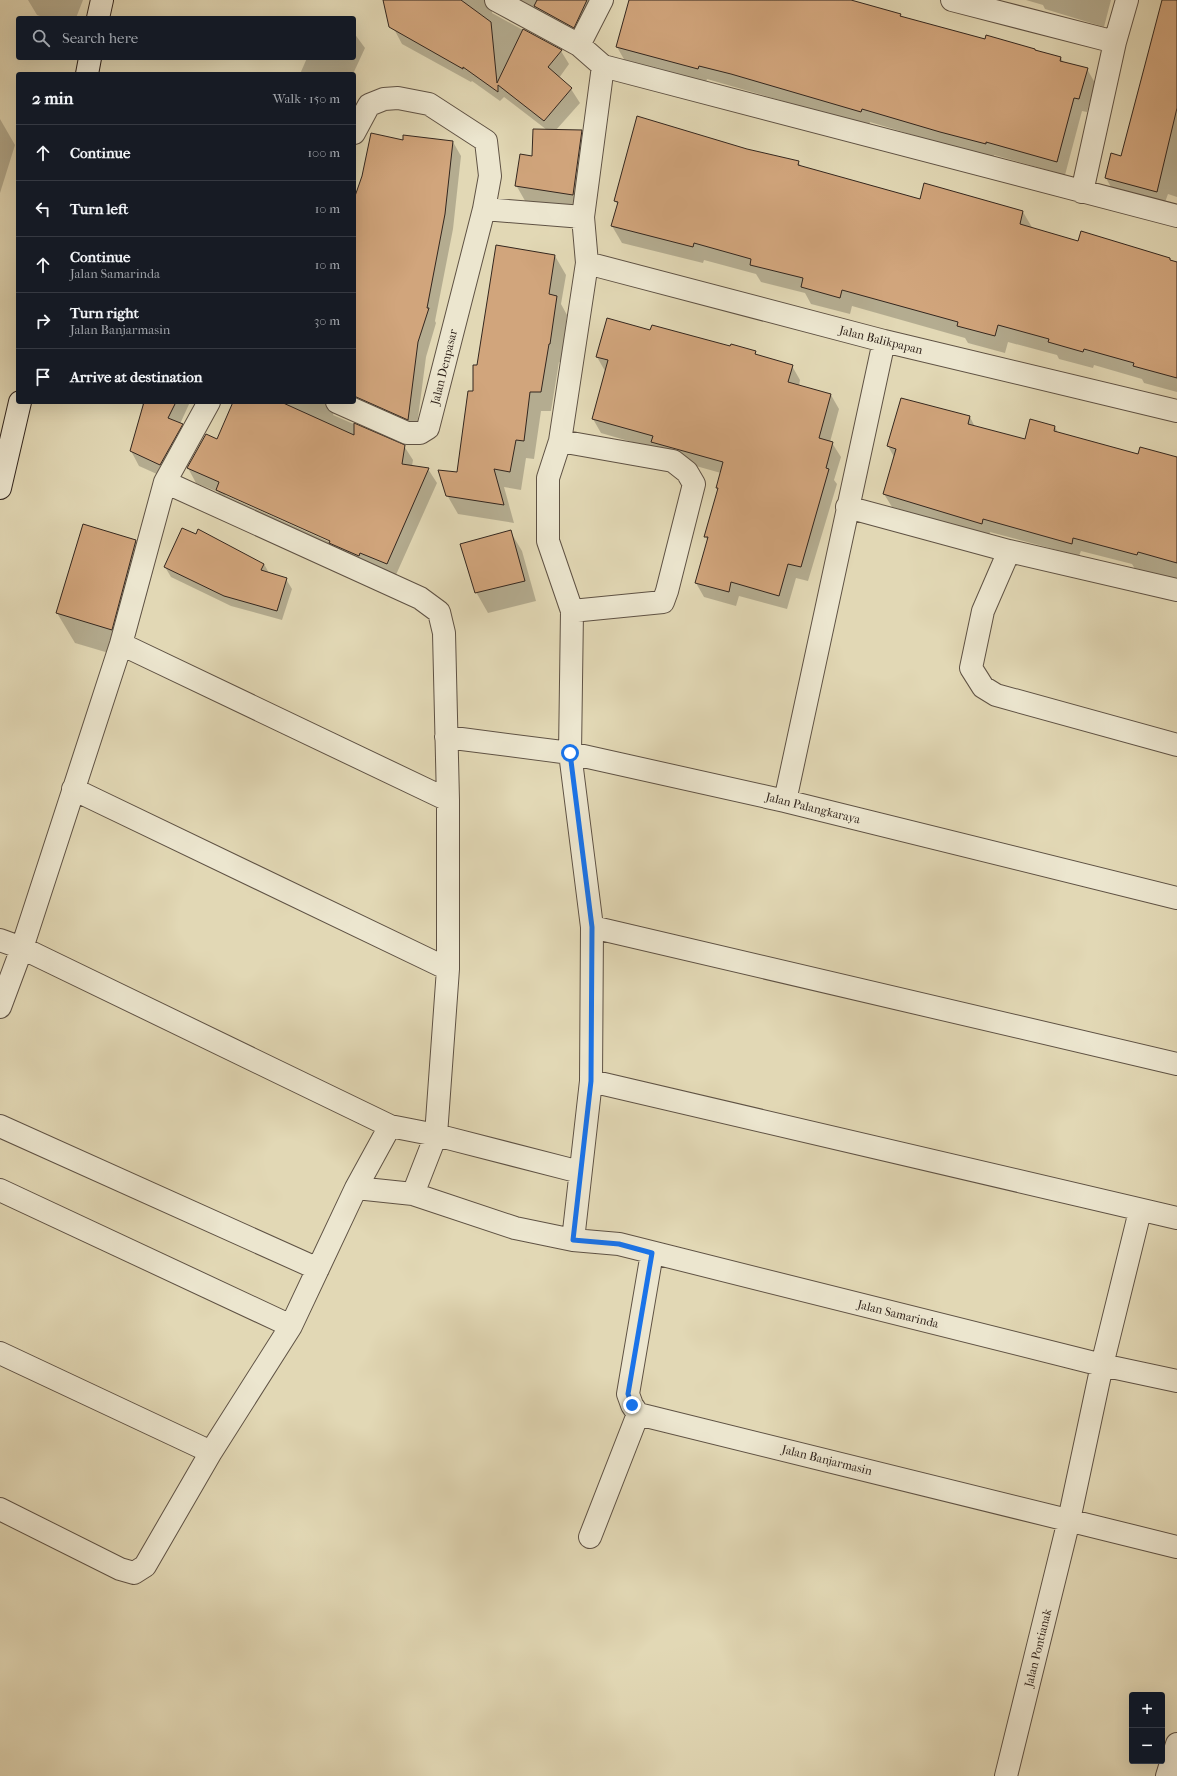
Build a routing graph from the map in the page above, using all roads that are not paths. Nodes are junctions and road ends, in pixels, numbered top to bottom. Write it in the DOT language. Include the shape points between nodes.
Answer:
graph roads {
  1 [pos="102,0"];
  2 [pos="496,0"];
  3 [pos="602,0"];
  4 [pos="952,0"];
  5 [pos="1127,0"];
  6 [pos="98,16"];
  7 [pos="1115,42"];
  8 [pos="579,45"];
  9 [pos="90,60"];
  10 [pos="602,66"];
  11 [pos="87,72"];
  12 [pos="356,128"];
  13 [pos="1082,192"];
  14 [pos="484,209"];
  15 [pos="1177,216"];
  16 [pos="582,217"];
  17 [pos="587,262"];
  18 [pos="884,341"];
  19 [pos="20,404"];
  20 [pos="208,404"];
  21 [pos="342,404"];
  22 [pos="1177,411"];
  23 [pos="560,441"];
  24 [pos="165,482"];
  25 [pos="0,488"];
  26 [pos="847,507"];
  27 [pos="1009,551"];
  28 [pos="1177,590"];
  29 [pos="572,611"];
  30 [pos="121,644"];
  31 [pos="446,737"];
  32 [pos="1177,745"];
  33 [pos="570,753"];
  34 [pos="74,790"];
  35 [pos="448,800"];
  36 [pos="785,801"];
  37 [pos="1177,898"];
  38 [pos="592,927"];
  39 [pos="0,940"];
  40 [pos="22,948"];
  41 [pos="448,969"];
  42 [pos="0,1007"];
  43 [pos="1177,1064"];
  44 [pos="591,1081"];
  45 [pos="0,1126"];
  46 [pos="390,1126"];
  47 [pos="436,1135"];
  48 [pos="580,1172"];
  49 [pos="356,1188"];
  50 [pos="0,1190"];
  51 [pos="413,1194"];
  52 [pos="1140,1211"];
  53 [pos="1177,1218"];
  54 [pos="573,1240"];
  55 [pos="652,1253"];
  56 [pos="318,1269"];
  57 [pos="292,1326"];
  58 [pos="0,1353"];
  59 [pos="1102,1365"];
  60 [pos="1177,1381"];
  61 [pos="638,1414"];
  62 [pos="211,1452"];
  63 [pos="0,1509"];
  64 [pos="1069,1520"];
  65 [pos="590,1537"];
  66 [pos="1177,1546"];
  67 [pos="1177,1744"];
  68 [pos="1006,1776"];
  69 [pos="1167,1776"];
  1 -- 6 [label="street"];
  2 -- 8 [label="street"];
  3 -- 8 [label="street"];
  4 -- 7 [label="street"];
  5 -- 7 [label="street"];
  7 -- 13 [label="street"];
  8 -- 10 [label="street"];
  9 -- 11 [label="street"];
  10 -- 13 [label="street"];
  10 -- 16 [label="street"];
  12 -- 14 [label="street, Jalan Denpasar" via="369,105 384,99 398,98 429,104 486,141 490,176"];
  13 -- 15 [label="street"];
  14 -- 16 [label="street"];
  14 -- 21 [label="street, Jalan Denpasar" via="428,428 420,433 407,433"];
  16 -- 17 [label="street"];
  17 -- 18 [label="street, Jalan Balikpapan"];
  17 -- 23 [label="street"];
  18 -- 22 [label="street, Jalan Balikpapan"];
  18 -- 26 [label="street"];
  19 -- 25 [label="street"];
  20 -- 24 [label="street"];
  23 -- 29 [label="street" via="548,478 548,541"];
  23 -- 29 [label="street" via="673,461 687,472 694,484 668,591 663,602"];
  24 -- 30 [label="street"];
  24 -- 31 [label="street" via="420,598 439,612 444,633"];
  26 -- 27 [label="street"];
  26 -- 36 [label="street"];
  27 -- 28 [label="street"];
  27 -- 32 [label="street" via="983,611 972,668 983,687 996,695"];
  29 -- 33 [label="street"];
  30 -- 34 [label="street"];
  30 -- 35 [label="street"];
  31 -- 33 [label="street, Jalan Palangkaraya"];
  31 -- 35 [label="street"];
  33 -- 36 [label="street, Jalan Palangkaraya"];
  33 -- 38 [label="street"];
  34 -- 40 [label="street"];
  34 -- 41 [label="street"];
  35 -- 41 [label="street"];
  36 -- 37 [label="street, Jalan Palangkaraya"];
  38 -- 43 [label="street"];
  38 -- 44 [label="street"];
  39 -- 40 [label="street"];
  40 -- 42 [label="street"];
  40 -- 46 [label="street"];
  41 -- 47 [label="street"];
  44 -- 48 [label="street"];
  44 -- 52 [label="street"];
  45 -- 56 [label="street"];
  46 -- 47 [label="street"];
  46 -- 49 [label="street"];
  47 -- 48 [label="street"];
  47 -- 51 [label="street"];
  48 -- 54 [label="street"];
  49 -- 51 [label="street, Jalan Samarinda"];
  49 -- 56 [label="street"];
  50 -- 57 [label="street"];
  51 -- 54 [label="street, Jalan Samarinda" via="516,1228"];
  52 -- 53 [label="street"];
  52 -- 59 [label="street, Jalan Pontianak"];
  54 -- 55 [label="street, Jalan Samarinda" via="619,1244"];
  55 -- 59 [label="street, Jalan Samarinda"];
  55 -- 61 [label="street" via="628,1394"];
  56 -- 57 [label="street"];
  57 -- 62 [label="street"];
  58 -- 62 [label="street"];
  59 -- 60 [label="street, Jalan Samarinda"];
  59 -- 64 [label="street, Jalan Pontianak"];
  61 -- 64 [label="street, Jalan Banjarmasin"];
  61 -- 65 [label="street"];
  62 -- 63 [label="street" via="145,1566 134,1573 120,1569"];
  64 -- 66 [label="street, Jalan Banjarmasin"];
  64 -- 68 [label="street, Jalan Pontianak"];
  67 -- 69 [label="street"];
}
